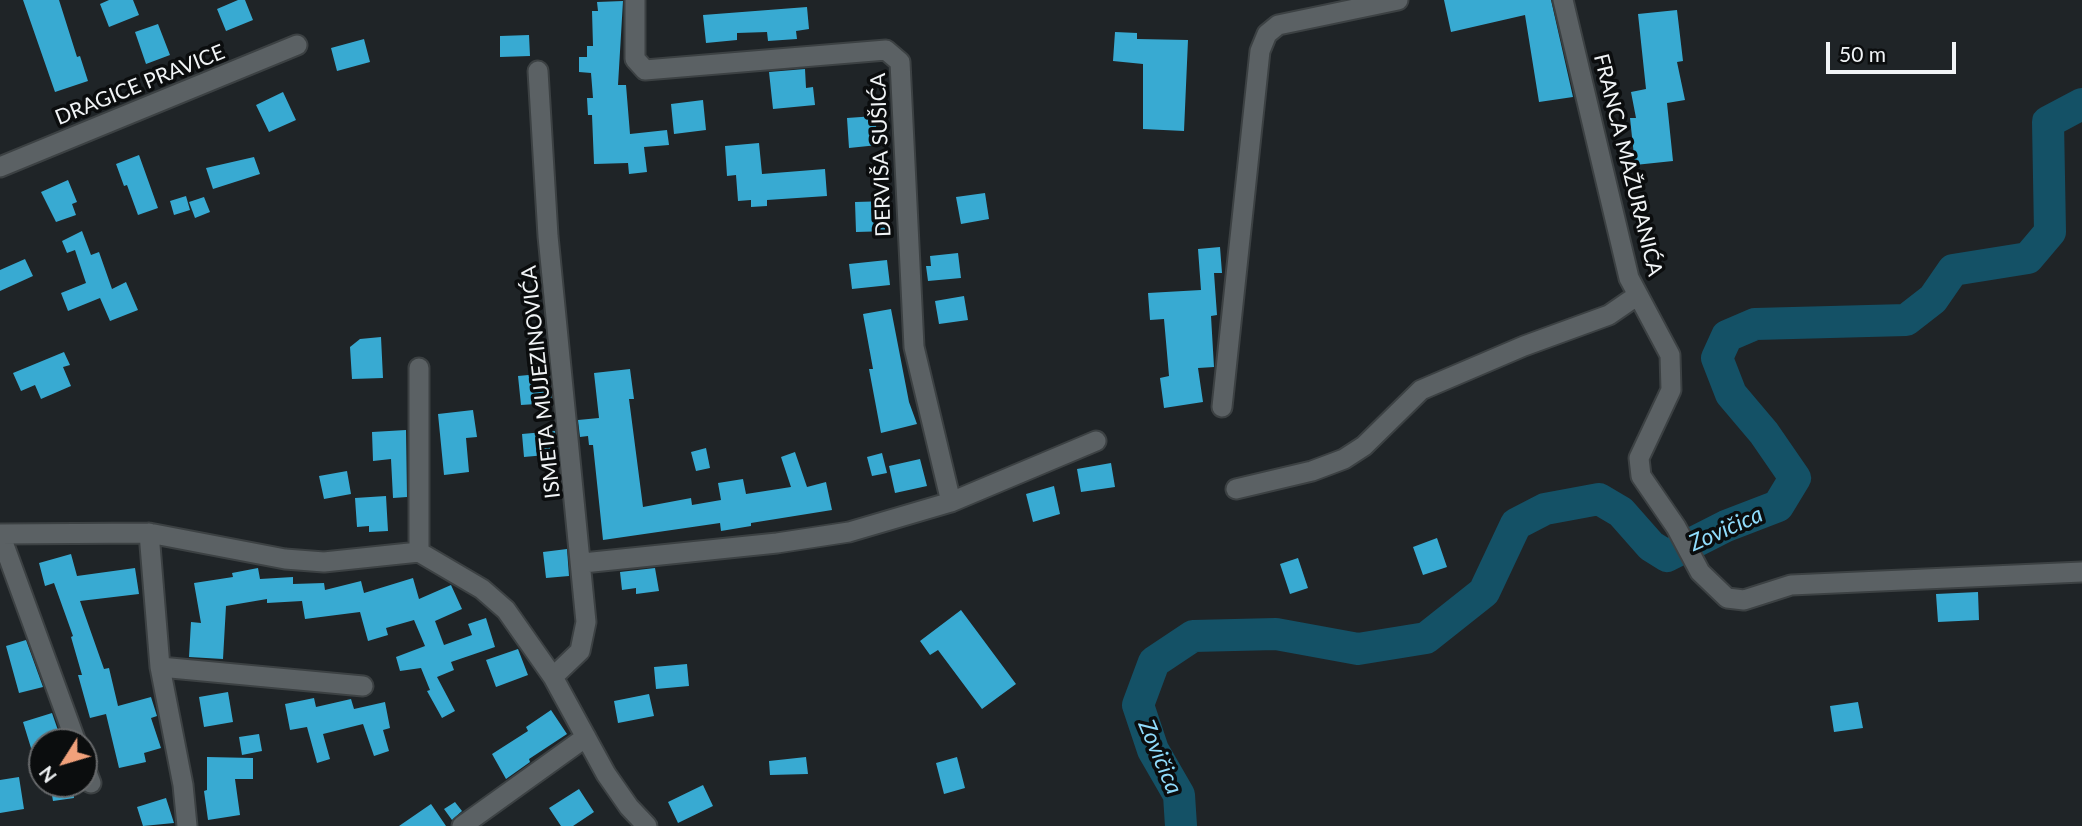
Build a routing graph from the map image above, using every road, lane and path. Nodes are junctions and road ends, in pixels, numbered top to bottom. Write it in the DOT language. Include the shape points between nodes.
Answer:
graph roads {
  1 [pos="635,0"];
  2 [pos="1398,0"];
  3 [pos="1563,0"];
  4 [pos="297,45"];
  5 [pos="538,71"];
  6 [pos="0,167"];
  7 [pos="1639,295"];
  8 [pos="419,368"];
  9 [pos="1222,407"];
  10 [pos="1096,441"];
  11 [pos="1236,489"];
  12 [pos="951,502"];
  13 [pos="149,533"];
  14 [pos="0,534"];
  15 [pos="419,552"];
  16 [pos="583,563"];
  17 [pos="2082,572"];
  18 [pos="160,667"];
  19 [pos="553,677"];
  20 [pos="363,686"];
  21 [pos="71,728"];
  22 [pos="586,737"];
  23 [pos="187,826"];
  24 [pos="462,826"];
  25 [pos="647,826"];
  1 -- 12 [label="street, DERVIŠA SUŠIĆA" via="635,59 645,70 886,50 897,57 902,69 914,347"];
  2 -- 9 [label="street" via="1278,24 1267,34 1260,51"];
  3 -- 7 [label="street, FRANCA MAŽURANIĆA" via="1629,278"];
  4 -- 6 [label="street, DRAGICE PRAVICE"];
  5 -- 16 [label="street, ISMETA MUJEZINOVIĆA" via="548,236"];
  7 -- 11 [label="street" via="1609,315 1421,390 1344,460"];
  7 -- 17 [label="street, FRANCA MAŽURANIĆA" via="1670,355 1671,390 1639,458 1641,476 1700,572 1727,598 1744,600 1791,585"];
  8 -- 15 [label="street"];
  10 -- 12 [label="street"];
  12 -- 16 [label="street" via="849,532"];
  13 -- 14 [label="street"];
  13 -- 15 [label="street" via="311,561"];
  13 -- 18 [label="street"];
  14 -- 21 [label="street"];
  15 -- 19 [label="street" via="472,583 506,610"];
  16 -- 19 [label="street, ISMETA MUJEZINOVIĆA" via="585,638 580,651"];
  18 -- 20 [label="street"];
  18 -- 23 [label="street"];
  19 -- 22 [label="street"];
  22 -- 24 [label="street"];
  22 -- 25 [label="street" via="629,807"];
}
